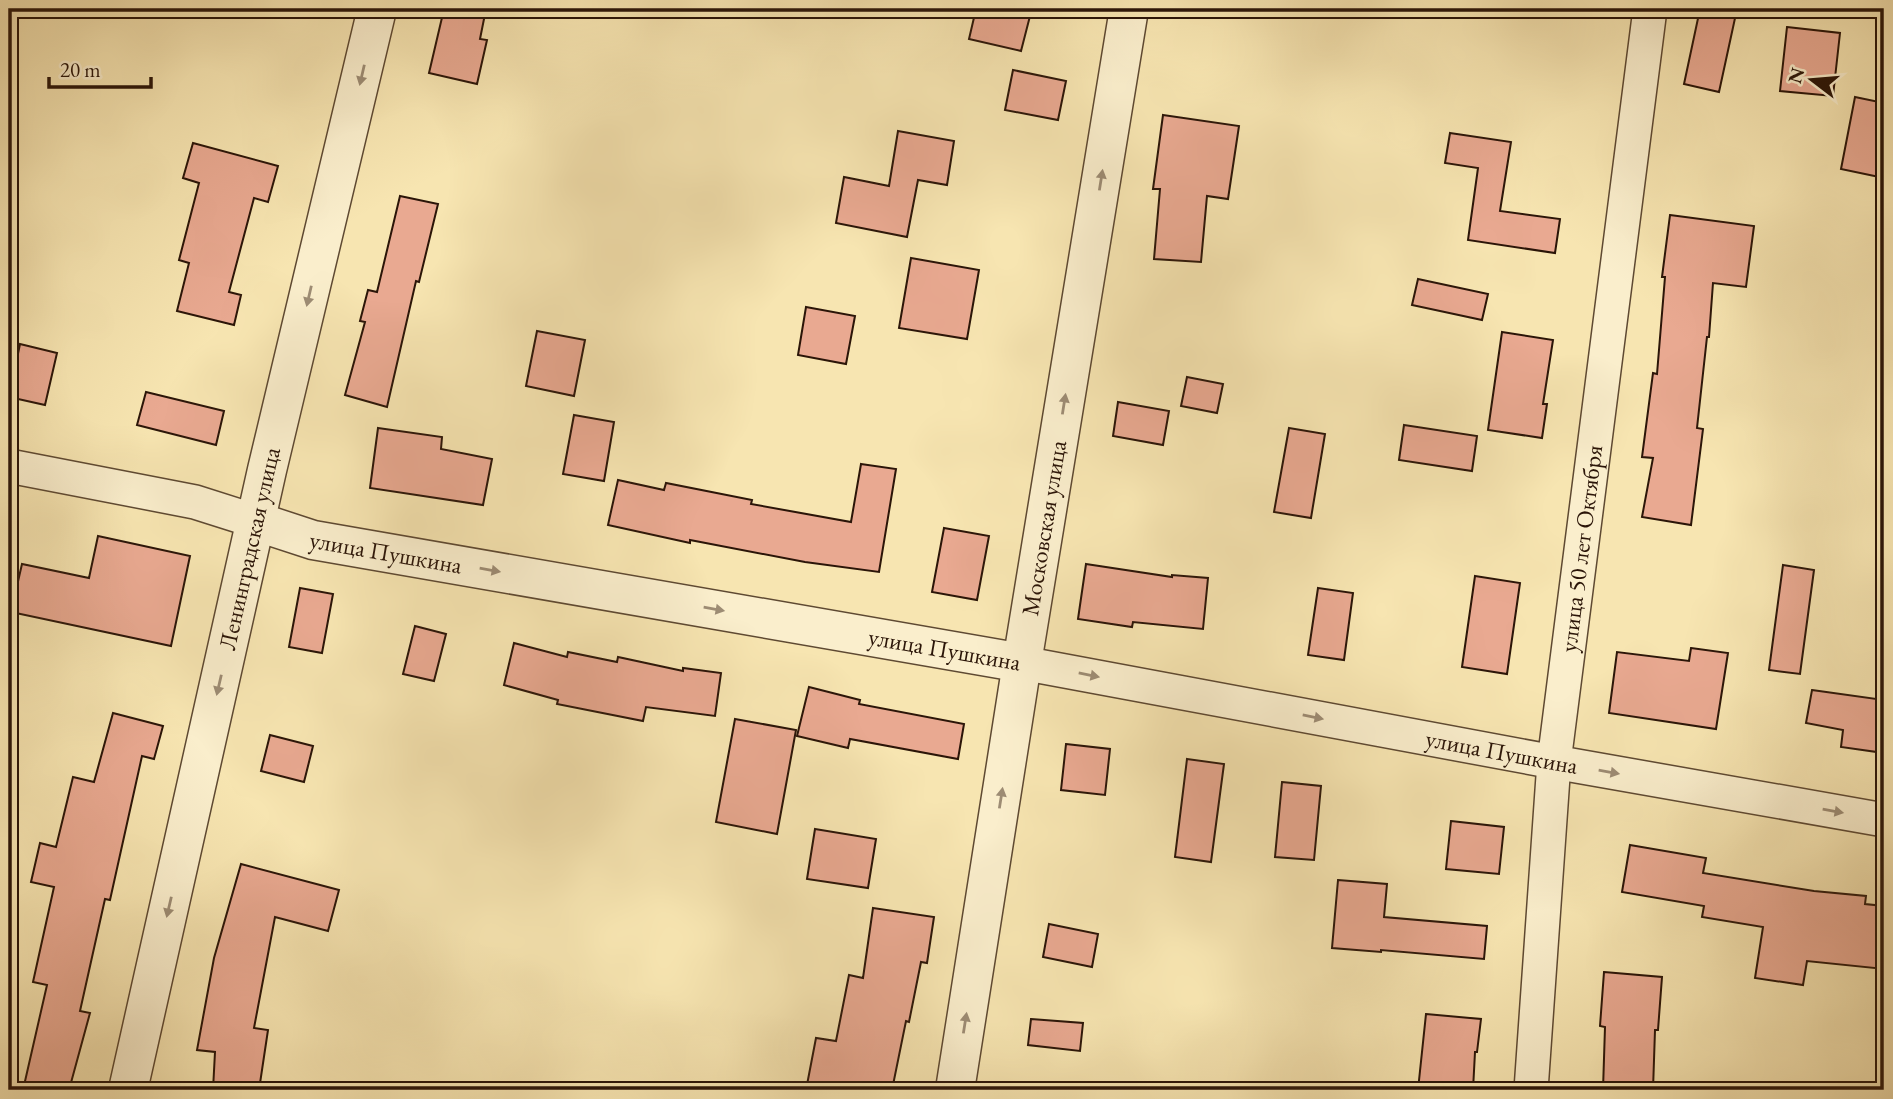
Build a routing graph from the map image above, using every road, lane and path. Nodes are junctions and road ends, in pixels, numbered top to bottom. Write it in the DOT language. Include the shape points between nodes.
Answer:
graph roads {
  1 [pos="377,9"];
  2 [pos="1129,9"];
  3 [pos="1650,9"];
  4 [pos="9,466"];
  5 [pos="255,522"];
  6 [pos="1022,663"];
  7 [pos="1554,762"];
  8 [pos="1884,820"];
  9 [pos="128,1090"];
  10 [pos="954,1090"];
  11 [pos="1531,1090"];
  1 -- 5 [label="street, Ленинградская улица, one-way"];
  6 -- 2 [label="street, Московская улица, one-way"];
  3 -- 7 [label="street, улица 50 лет Октября"];
  4 -- 5 [label="street, улица Пушкина" via="195,502"];
  5 -- 6 [label="street, улица Пушкина, one-way" via="313,540"];
  5 -- 9 [label="street, Ленинградская улица, one-way"];
  6 -- 7 [label="street, улица Пушкина, one-way"];
  10 -- 6 [label="street, Московская улица, one-way"];
  7 -- 8 [label="street, улица Пушкина, one-way"];
  7 -- 11 [label="street, улица 50 лет Октября"];
}
